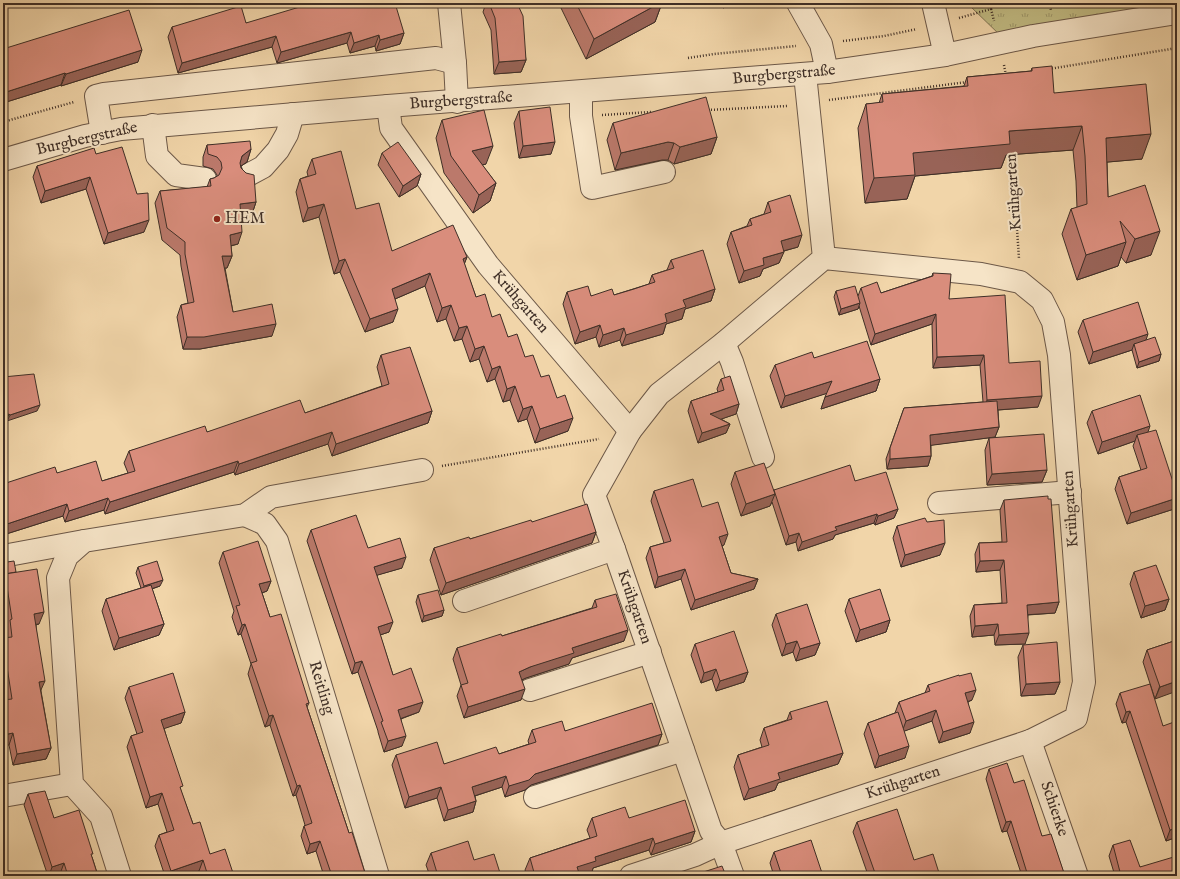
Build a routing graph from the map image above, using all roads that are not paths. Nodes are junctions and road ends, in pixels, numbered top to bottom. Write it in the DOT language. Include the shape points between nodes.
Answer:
graph roads {
  1 [pos="449,3"];
  2 [pos="798,3"];
  3 [pos="933,3"];
  4 [pos="1177,13"];
  5 [pos="945,55"];
  6 [pos="455,63"];
  7 [pos="827,72"];
  8 [pos="805,74"];
  9 [pos="581,92"];
  10 [pos="457,102"];
  11 [pos="388,106"];
  12 [pos="293,114"];
  13 [pos="153,125"];
  14 [pos="102,133"];
  15 [pos="3,160"];
  16 [pos="664,172"];
  17 [pos="248,175"];
  18 [pos="205,179"];
  19 [pos="824,258"];
  20 [pos="488,265"];
  21 [pos="724,343"];
  22 [pos="630,431"];
  23 [pos="763,457"];
  24 [pos="422,470"];
  25 [pos="1070,492"];
  26 [pos="939,503"];
  27 [pos="245,515"];
  28 [pos="84,541"];
  29 [pos="614,549"];
  30 [pos="3,556"];
  31 [pos="464,601"];
  32 [pos="650,652"];
  33 [pos="530,690"];
  34 [pos="1030,741"];
  35 [pos="683,750"];
  36 [pos="72,784"];
  37 [pos="3,796"];
  38 [pos="535,797"];
  39 [pos="721,843"];
  40 [pos="120,876"];
  41 [pos="378,876"];
  42 [pos="631,876"];
  43 [pos="733,876"];
  44 [pos="1077,876"];
  1 -- 6 [label="street"];
  2 -- 7 [label="street" via="821,44"];
  3 -- 5 [label="street"];
  4 -- 5 [label="street, Burgbergstraße" via="999,42"];
  5 -- 7 [label="street, Burgbergstraße"];
  6 -- 10 [label="street"];
  6 -- 14 [label="street" via="436,58 104,94 96,96"];
  7 -- 8 [label="street, Burgbergstraße"];
  8 -- 9 [label="street, Burgbergstraße"];
  8 -- 19 [label="street"];
  9 -- 10 [label="street, Burgbergstraße"];
  9 -- 16 [label="street" via="581,116 592,188"];
  10 -- 11 [label="street, Burgbergstraße"];
  11 -- 12 [label="street, Burgbergstraße"];
  11 -- 20 [label="street, Burgbergstraße" via="391,128"];
  12 -- 13 [label="street, Burgbergstraße"];
  12 -- 17 [label="street" via="287,134 278,150 263,167"];
  13 -- 14 [label="street, Burgbergstraße"];
  13 -- 18 [label="street" via="157,156 176,175"];
  14 -- 15 [label="street, Burgbergstraße"];
  19 -- 21 [label="street, Krühgarten"];
  19 -- 25 [label="street, Krühgarten" via="981,274 1020,282 1042,300 1053,322 1059,355"];
  20 -- 22 [label="street, Krühgarten"];
  21 -- 22 [label="street, Krühgarten" via="659,394"];
  21 -- 23 [label="street"];
  22 -- 29 [label="street, Krühgarten" via="594,495"];
  24 -- 27 [label="street" via="271,497"];
  25 -- 26 [label="street"];
  25 -- 34 [label="street, Krühgarten" via="1084,682 1076,718"];
  27 -- 28 [label="street"];
  27 -- 41 [label="street, Reitling" via="265,524 277,541"];
  28 -- 30 [label="street"];
  28 -- 36 [label="street" via="67,556 58,578"];
  29 -- 31 [label="street"];
  29 -- 32 [label="street, Krühgarten"];
  32 -- 33 [label="street"];
  32 -- 35 [label="street, Krühgarten"];
  34 -- 39 [label="street, Krühgarten"];
  34 -- 44 [label="street, Schierke"];
  35 -- 38 [label="street"];
  35 -- 39 [label="street, Krühgarten" via="711,831"];
  36 -- 37 [label="street"];
  36 -- 40 [label="street" via="101,816"];
  39 -- 42 [label="street" via="695,855"];
  39 -- 43 [label="street"];
}
